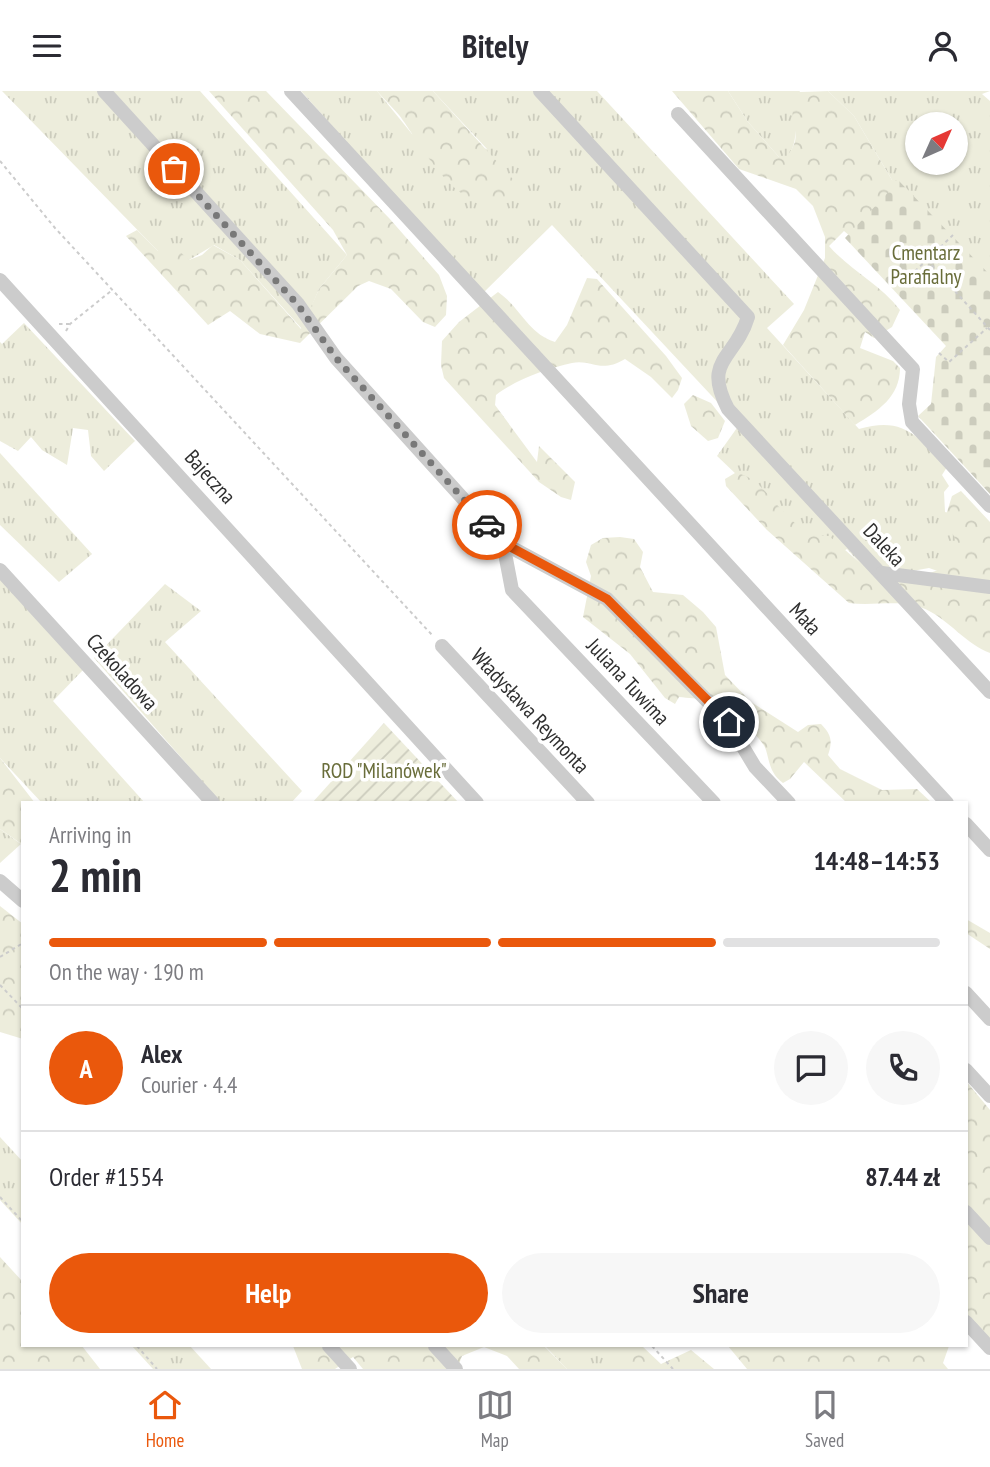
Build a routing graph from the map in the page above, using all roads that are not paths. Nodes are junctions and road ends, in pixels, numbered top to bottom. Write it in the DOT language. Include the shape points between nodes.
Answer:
graph roads {
  1 [pos="104,91"];
  2 [pos="291,91"];
  3 [pos="540,91"];
  4 [pos="678,114"];
  5 [pos="0,280"];
  6 [pos="990,506"];
  7 [pos="503,543"];
  8 [pos="0,569"];
  9 [pos="881,573"];
  10 [pos="990,587"];
  11 [pos="442,646"];
  12 [pos="990,692"];
  13 [pos="211,801"];
  14 [pos="475,801"];
  15 [pos="585,801"];
  16 [pos="712,801"];
  17 [pos="787,801"];
  18 [pos="945,801"];
  19 [pos="968,826"];
  20 [pos="990,850"];
  21 [pos="0,881"];
  22 [pos="21,899"];
  23 [pos="968,995"];
  24 [pos="990,1019"];
  25 [pos="968,1072"];
  26 [pos="990,1095"];
  27 [pos="968,1214"];
  28 [pos="990,1238"];
  29 [pos="968,1324"];
  30 [pos="329,1347"];
  31 [pos="436,1347"];
  32 [pos="990,1348"];
  33 [pos="350,1369"];
  34 [pos="456,1369"];
  1 -- 7 [label="street" via="298,305 336,358"];
  2 -- 18 [label="street, Mała"];
  3 -- 9 [label="street, Daleka" via="748,317 742,337 723,357 716,387 728,409"];
  4 -- 6 [label="street" via="914,369 909,404 912,422"];
  5 -- 14 [label="street, Bajeczna"];
  7 -- 16 [label="street, Juliana Tuwima" via="512,590"];
  7 -- 17 [label="street" via="607,599 729,722 755,767"];
  8 -- 13 [label="street, Czekoladowa"];
  9 -- 10 [label="street"];
  9 -- 12 [label="street, Daleka"];
  11 -- 15 [label="street, Władysława Reymonta"];
  19 -- 20 [label="street"];
  21 -- 22 [label="street"];
  23 -- 24 [label="street"];
  25 -- 26 [label="street"];
  27 -- 28 [label="street"];
  29 -- 32 [label="street"];
  30 -- 33 [label="street"];
  31 -- 34 [label="street"];
}
